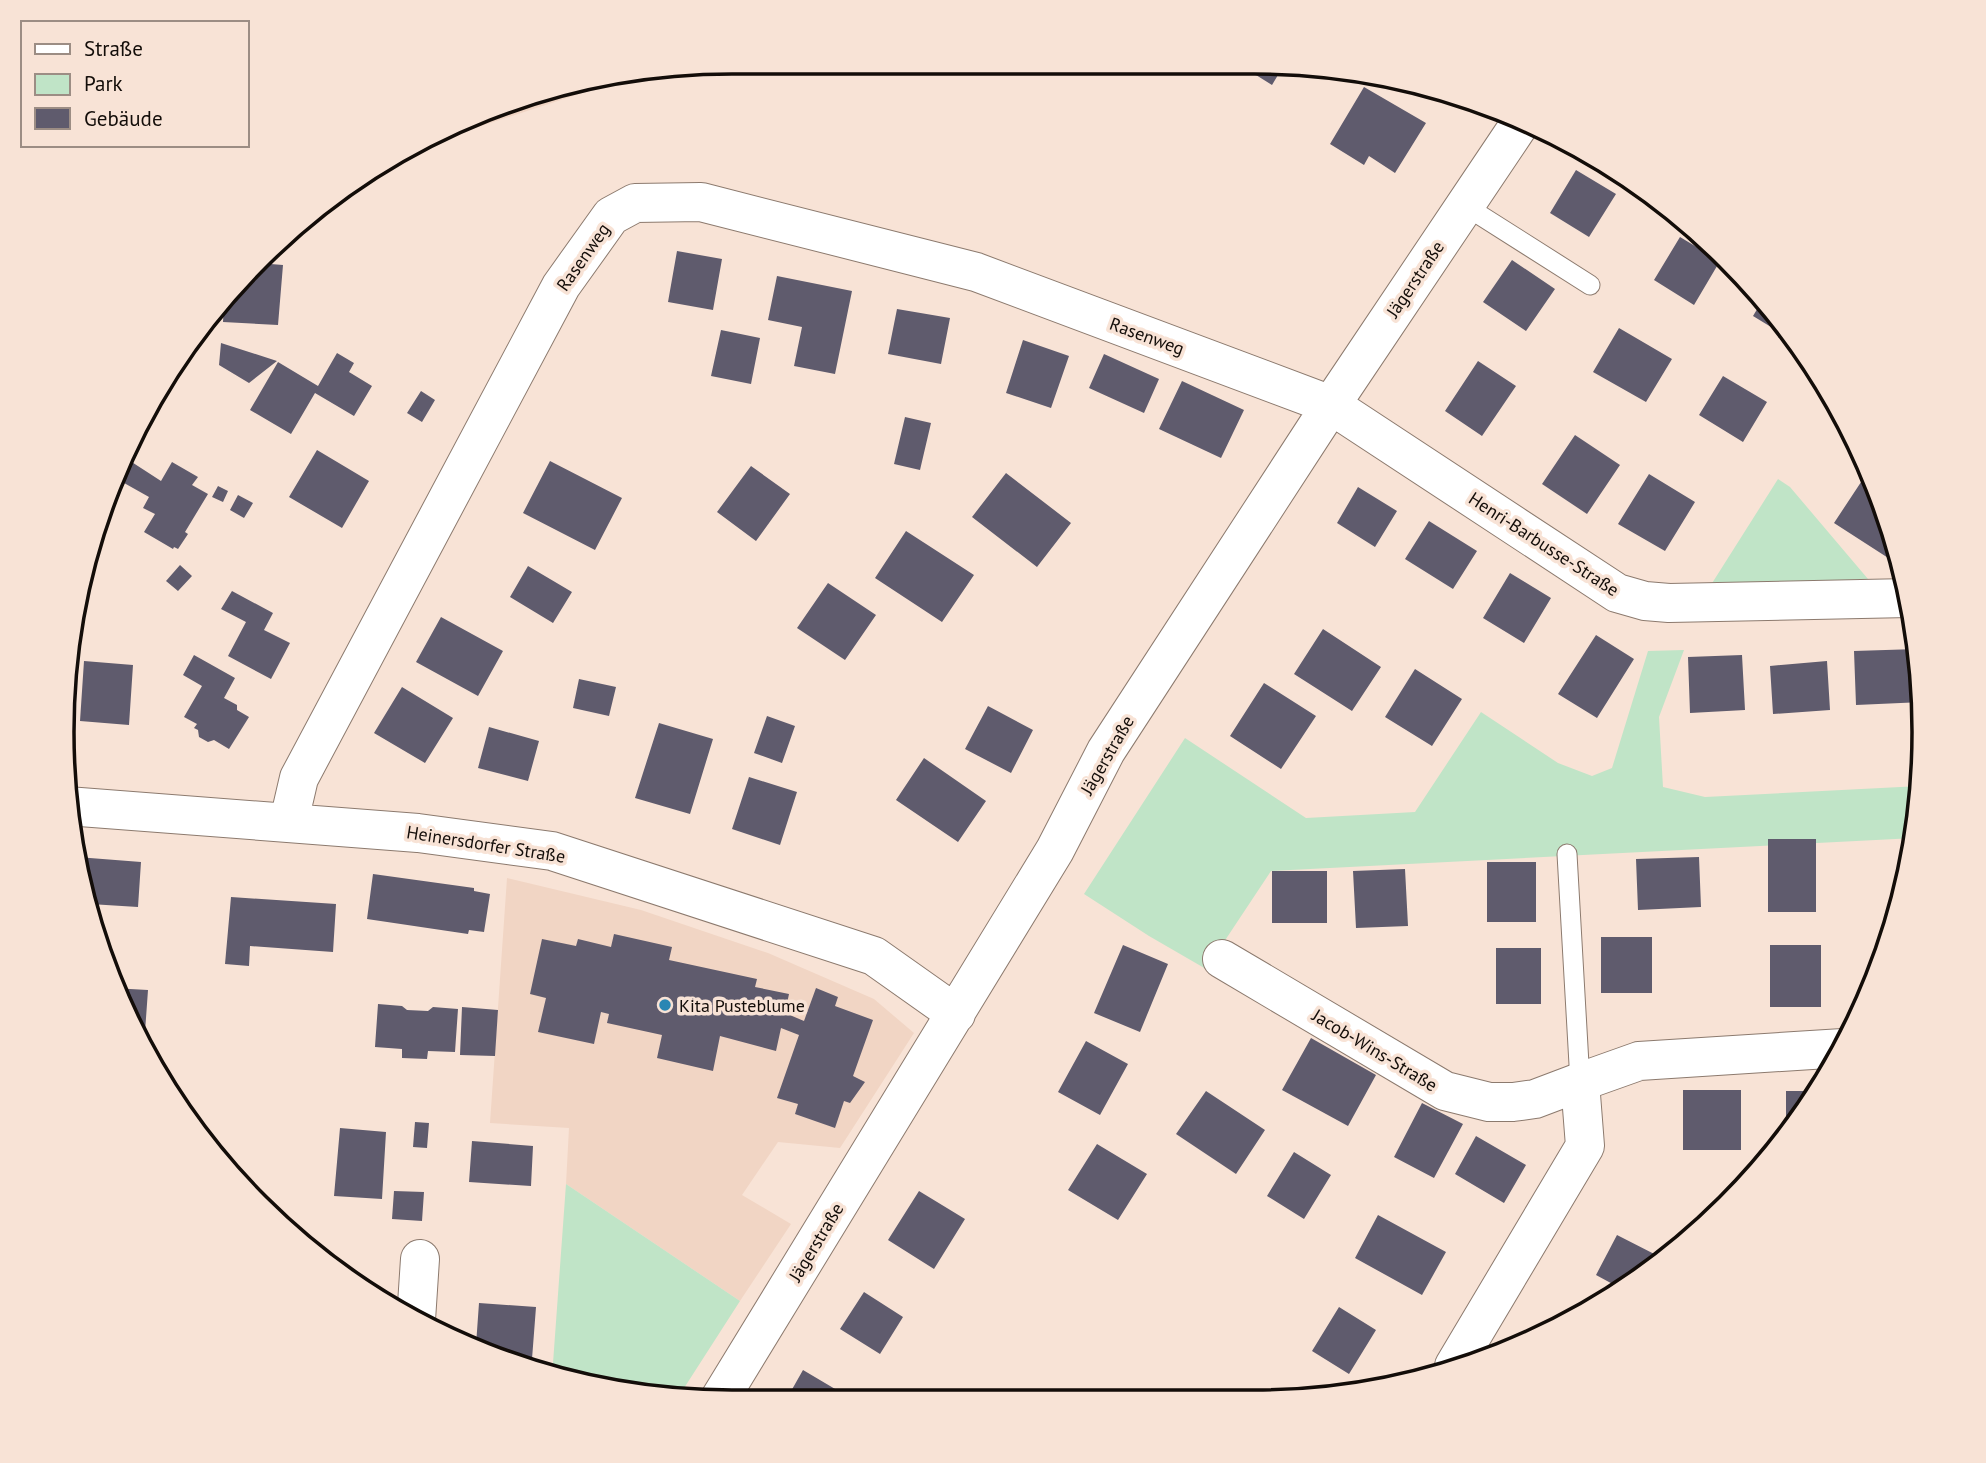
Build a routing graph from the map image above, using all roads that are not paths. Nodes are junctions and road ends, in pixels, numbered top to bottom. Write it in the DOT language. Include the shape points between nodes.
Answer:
graph roads {
  1 [pos="1517,129"];
  2 [pos="1464,205"];
  3 [pos="1590,285"];
  4 [pos="1331,405"];
  5 [pos="1899,598"];
  6 [pos="78,807"];
  7 [pos="289,821"];
  8 [pos="1567,854"];
  9 [pos="1222,959"];
  10 [pos="956,1014"];
  11 [pos="1830,1049"];
  12 [pos="1580,1082"];
  13 [pos="421,1259"];
  14 [pos="417,1309"];
  15 [pos="1459,1357"];
  16 [pos="725,1390"];
  1 -- 2 [label="street, Jägerstraße"];
  2 -- 3 [label="lane"];
  2 -- 4 [label="street, Jägerstraße"];
  4 -- 5 [label="street, Henri-Barbusse-Straße" via="1617,593 1669,603"];
  4 -- 7 [label="street, Rasenweg" via="976,272 701,202 635,203 611,216 561,286 299,778"];
  4 -- 10 [label="street, Jägerstraße" via="1106,751 1055,850"];
  6 -- 7 [label="street, Heinersdorfer Straße"];
  7 -- 10 [label="street, Heinersdorfer Straße" via="418,832 552,851 874,956"];
  8 -- 12 [label="lane"];
  9 -- 12 [label="street, Jacob-Wins-Straße" via="1445,1091 1489,1102 1513,1102"];
  10 -- 16 [label="street, Jägerstraße"];
  11 -- 12 [label="street, Jacob-Wins-Straße" via="1639,1061"];
  12 -- 15 [label="street" via="1586,1146"];
  13 -- 14 [label="street"];
}
